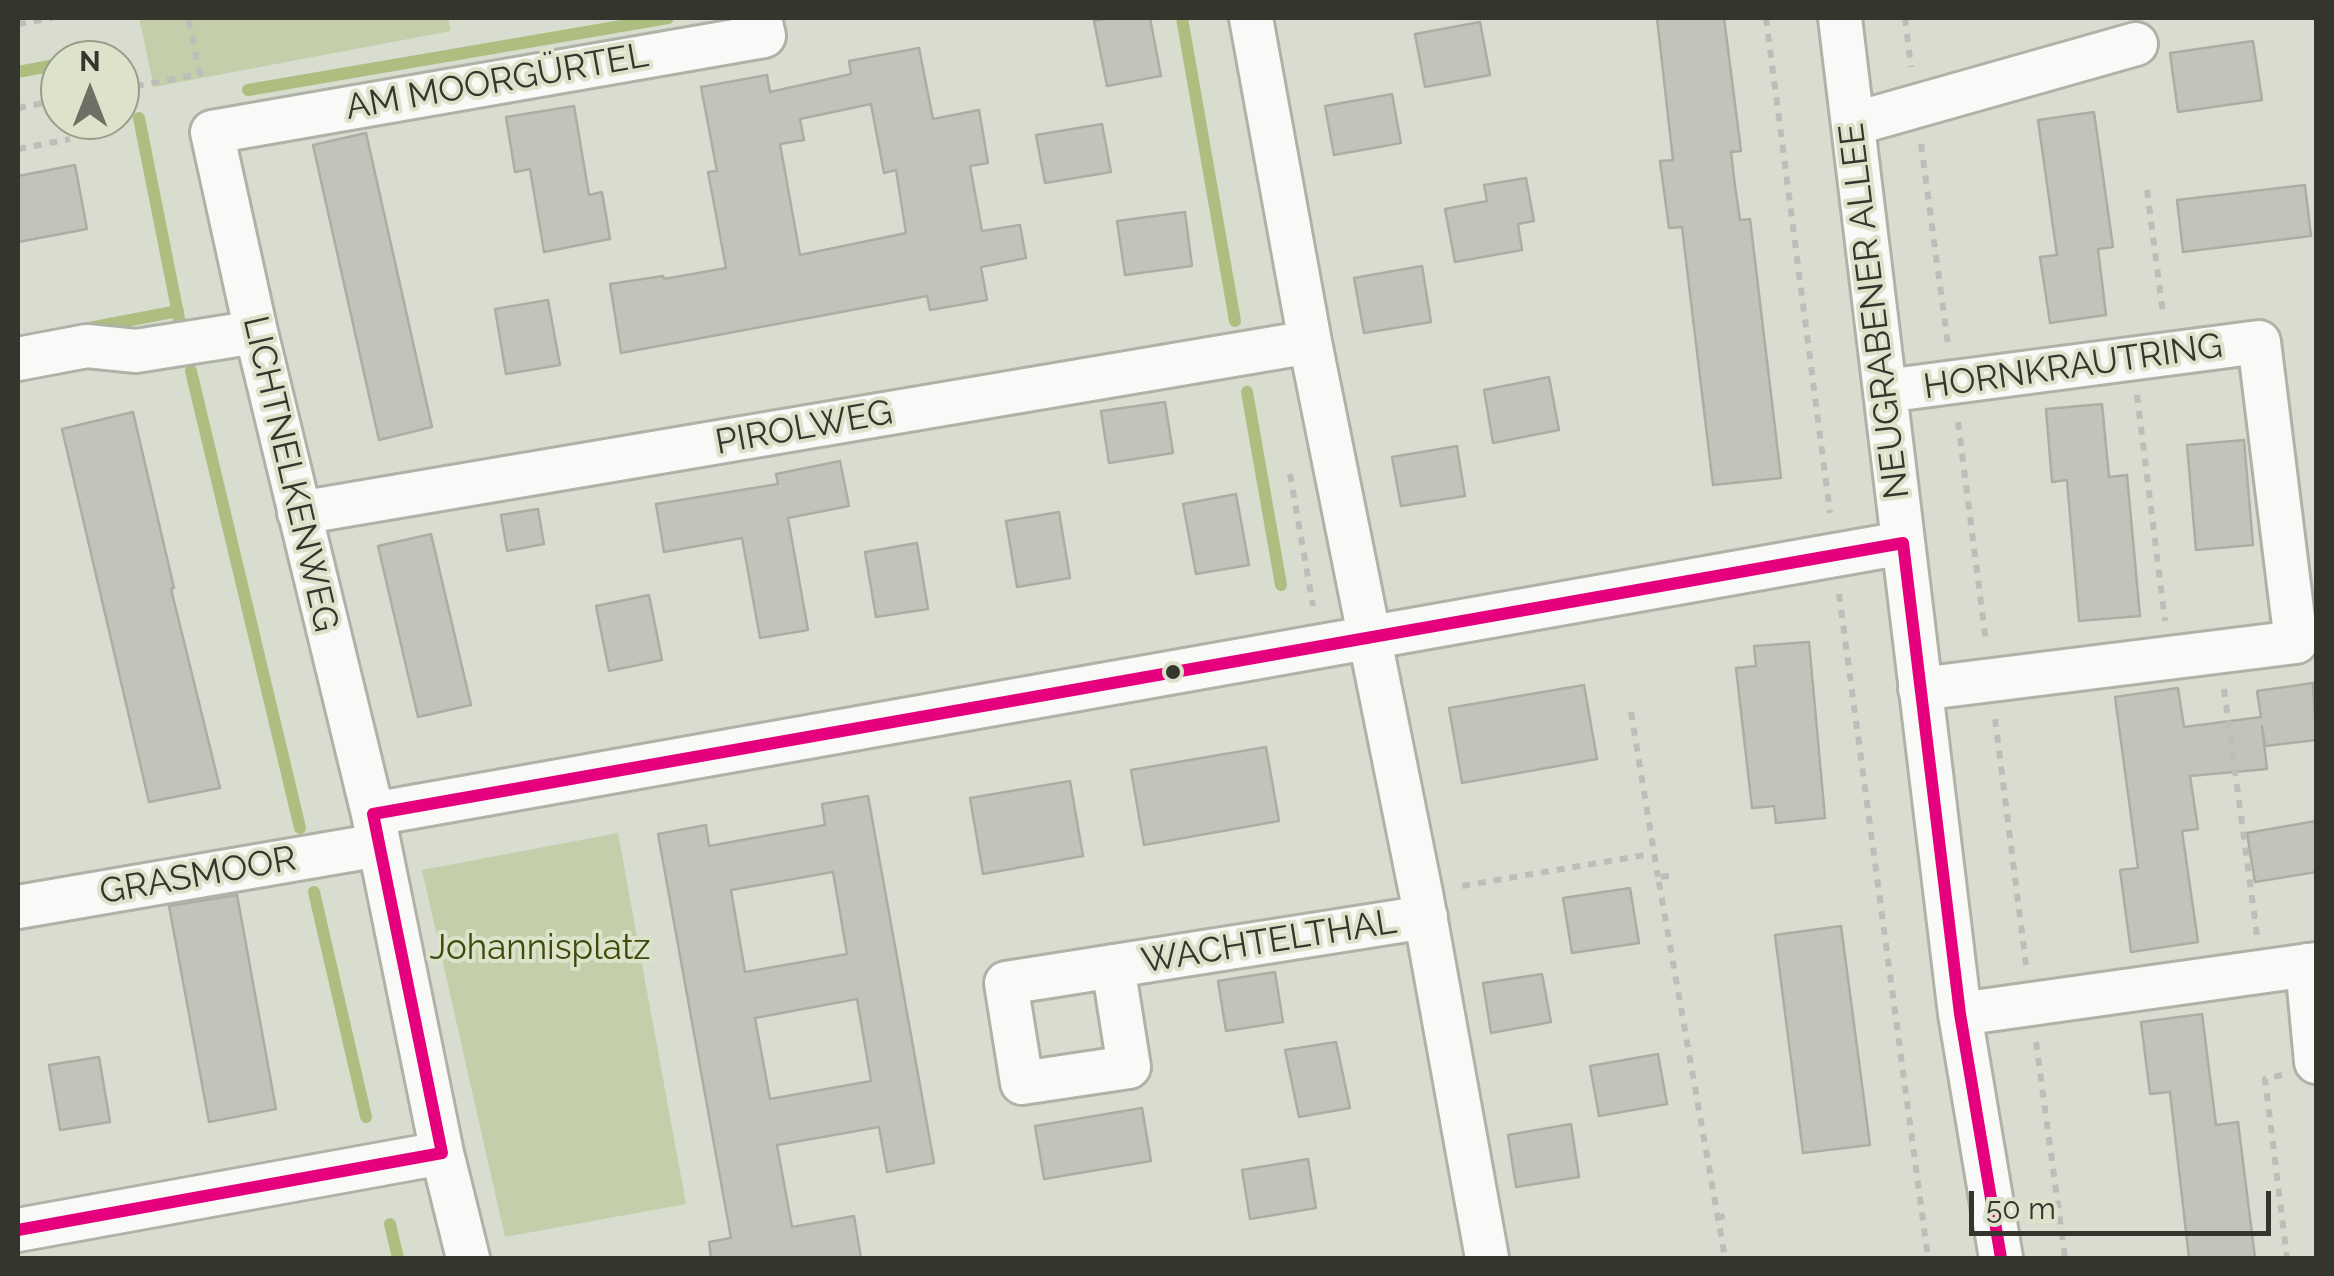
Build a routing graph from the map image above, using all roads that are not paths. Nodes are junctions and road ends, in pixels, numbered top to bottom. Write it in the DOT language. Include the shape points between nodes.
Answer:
graph roads {
  1 [pos="760,18"];
  2 [pos="1251,18"];
  3 [pos="1840,18"];
  4 [pos="2136,44"];
  5 [pos="1852,124"];
  6 [pos="212,132"];
  7 [pos="256,332"];
  8 [pos="1310,342"];
  9 [pos="18,360"];
  10 [pos="1885,392"];
  11 [pos="298,513"];
  12 [pos="1903,544"];
  13 [pos="1372,638"];
  14 [pos="2306,641"];
  15 [pos="1920,689"];
  16 [pos="376,830"];
  17 [pos="1424,905"];
  18 [pos="18,907"];
  19 [pos="2312,964"];
  20 [pos="1112,966"];
  21 [pos="1960,1014"];
  22 [pos="2308,1066"];
  23 [pos="442,1153"];
  24 [pos="18,1230"];
  25 [pos="468,1258"];
  26 [pos="1486,1258"];
  27 [pos="2000,1258"];
  1 -- 6 [label="street, AM MOORGÜRTEL" via="764,36"];
  2 -- 8 [label="street"];
  3 -- 5 [label="street, NEUGRABENER ALLEE"];
  4 -- 5 [label="street"];
  5 -- 10 [label="street, NEUGRABENER ALLEE"];
  6 -- 7 [label="street, LICHTNELKENWEG"];
  7 -- 9 [label="street" via="136,351 87,346"];
  7 -- 11 [label="street, LICHTNELKENWEG"];
  8 -- 11 [label="street, PIROLWEG"];
  8 -- 13 [label="street"];
  10 -- 12 [label="street, NEUGRABENER ALLEE"];
  10 -- 14 [label="street, HORNKRAUTRING" via="2260,342"];
  11 -- 16 [label="street, LICHTNELKENWEG"];
  12 -- 13 [label="street, GRASMOOR"];
  12 -- 15 [label="street, NEUGRABENER ALLEE"];
  13 -- 16 [label="street, GRASMOOR"];
  13 -- 17 [label="street"];
  14 -- 15 [label="street, HORNKRAUTRING"];
  15 -- 21 [label="street, NEUGRABENER ALLEE"];
  16 -- 18 [label="street, GRASMOOR"];
  16 -- 23 [label="street, LICHTNELKENWEG"];
  17 -- 20 [label="street, WACHTELTHAL"];
  17 -- 26 [label="street"];
  19 -- 21 [label="street"];
  19 -- 22 [label="street"];
  21 -- 27 [label="street, NEUGRABENER ALLEE"];
  23 -- 24 [label="street"];
  23 -- 25 [label="street, LICHTNELKENWEG"];
}
